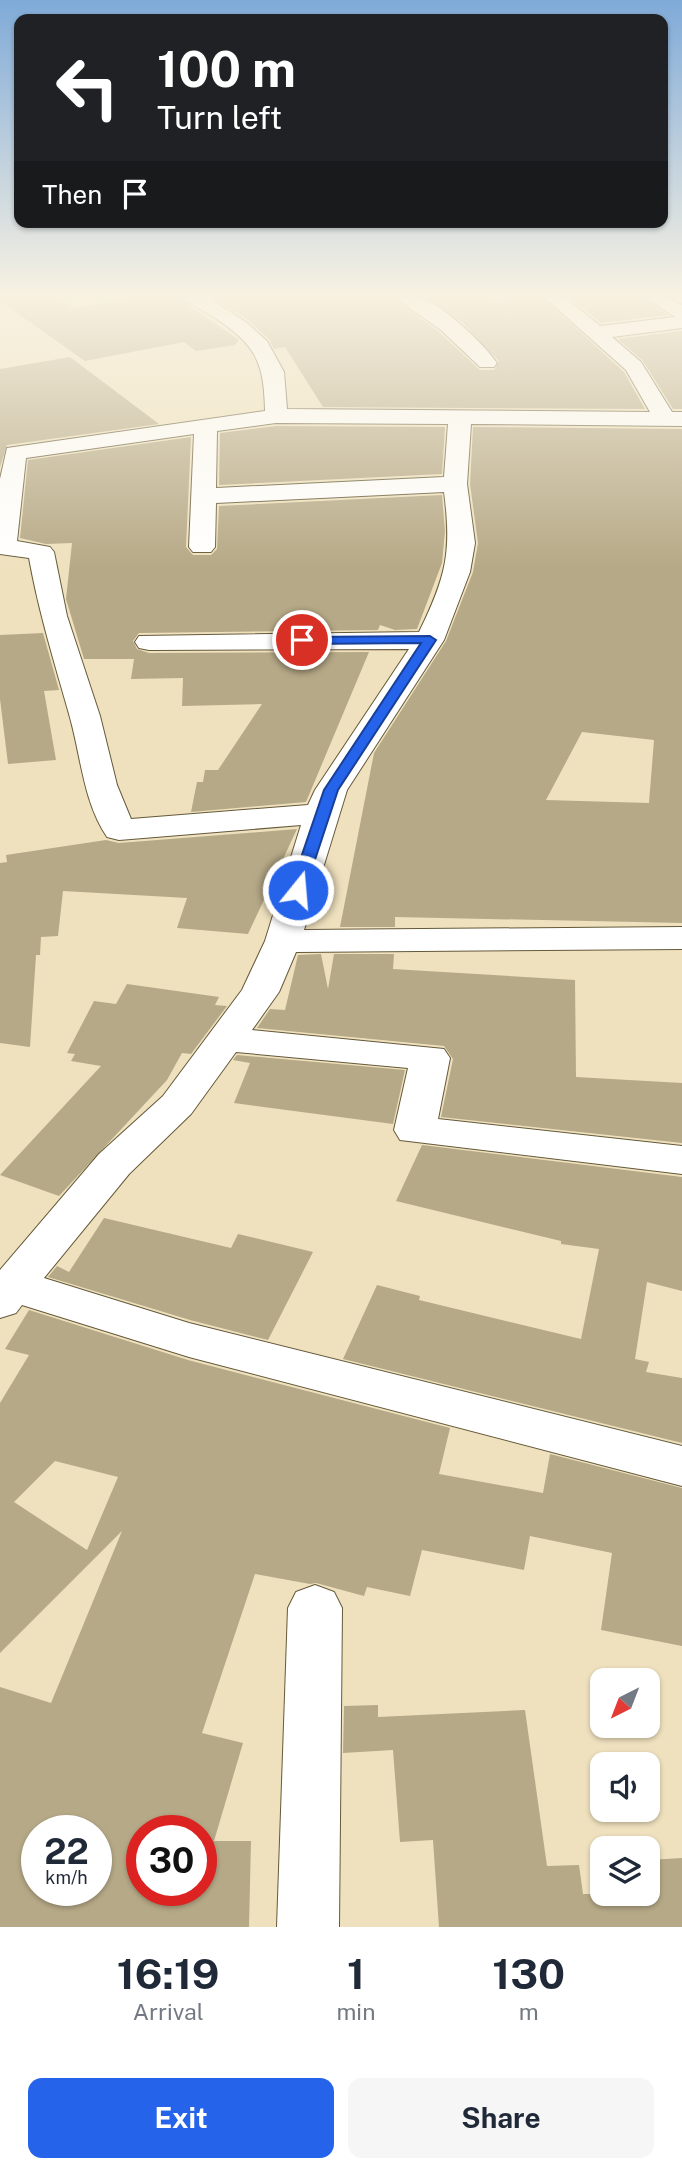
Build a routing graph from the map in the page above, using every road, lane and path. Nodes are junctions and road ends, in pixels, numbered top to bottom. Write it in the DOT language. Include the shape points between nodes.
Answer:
graph roads {
  1 [pos="274,387"];
  2 [pos="649,387"];
  3 [pos="276,416"];
  4 [pos="460,419"];
  5 [pos="673,419"];
  6 [pos="206,426"];
  7 [pos="8,454"];
  8 [pos="455,484"];
  9 [pos="205,496"];
  10 [pos="2,546"];
  11 [pos="202,547"];
  12 [pos="430,640"];
  13 [pos="149,642"];
  14 [pos="321,814"];
  15 [pos="682,938"];
  16 [pos="282,941"];
  17 [pos="223,1039"];
  18 [pos="682,1160"];
  19 [pos="7,1294"];
  20 [pos="682,1466"];
  21 [pos="315,1608"];
  22 [pos="308,1927"];
  1 -- 3 [label="street"];
  2 -- 5 [label="street"];
  3 -- 4 [label="street"];
  3 -- 6 [label="street"];
  4 -- 5 [label="street"];
  4 -- 8 [label="street"];
  6 -- 7 [label="street"];
  6 -- 9 [label="street"];
  7 -- 10 [label="street"];
  8 -- 9 [label="street"];
  8 -- 12 [label="street" via="462,543"];
  9 -- 11 [label="street"];
  10 -- 14 [label="street" via="41,552 53,617 85,716 101,785 119,830"];
  12 -- 13 [label="street"];
  12 -- 14 [label="street" via="331,790"];
  14 -- 16 [label="street"];
  15 -- 16 [label="street"];
  16 -- 17 [label="street" via="260,992"];
  17 -- 18 [label="street" via="430,1058 415,1130"];
  17 -- 19 [label="street" via="177,1105 114,1164"];
  19 -- 20 [label="street"];
  21 -- 22 [label="street"];
}
